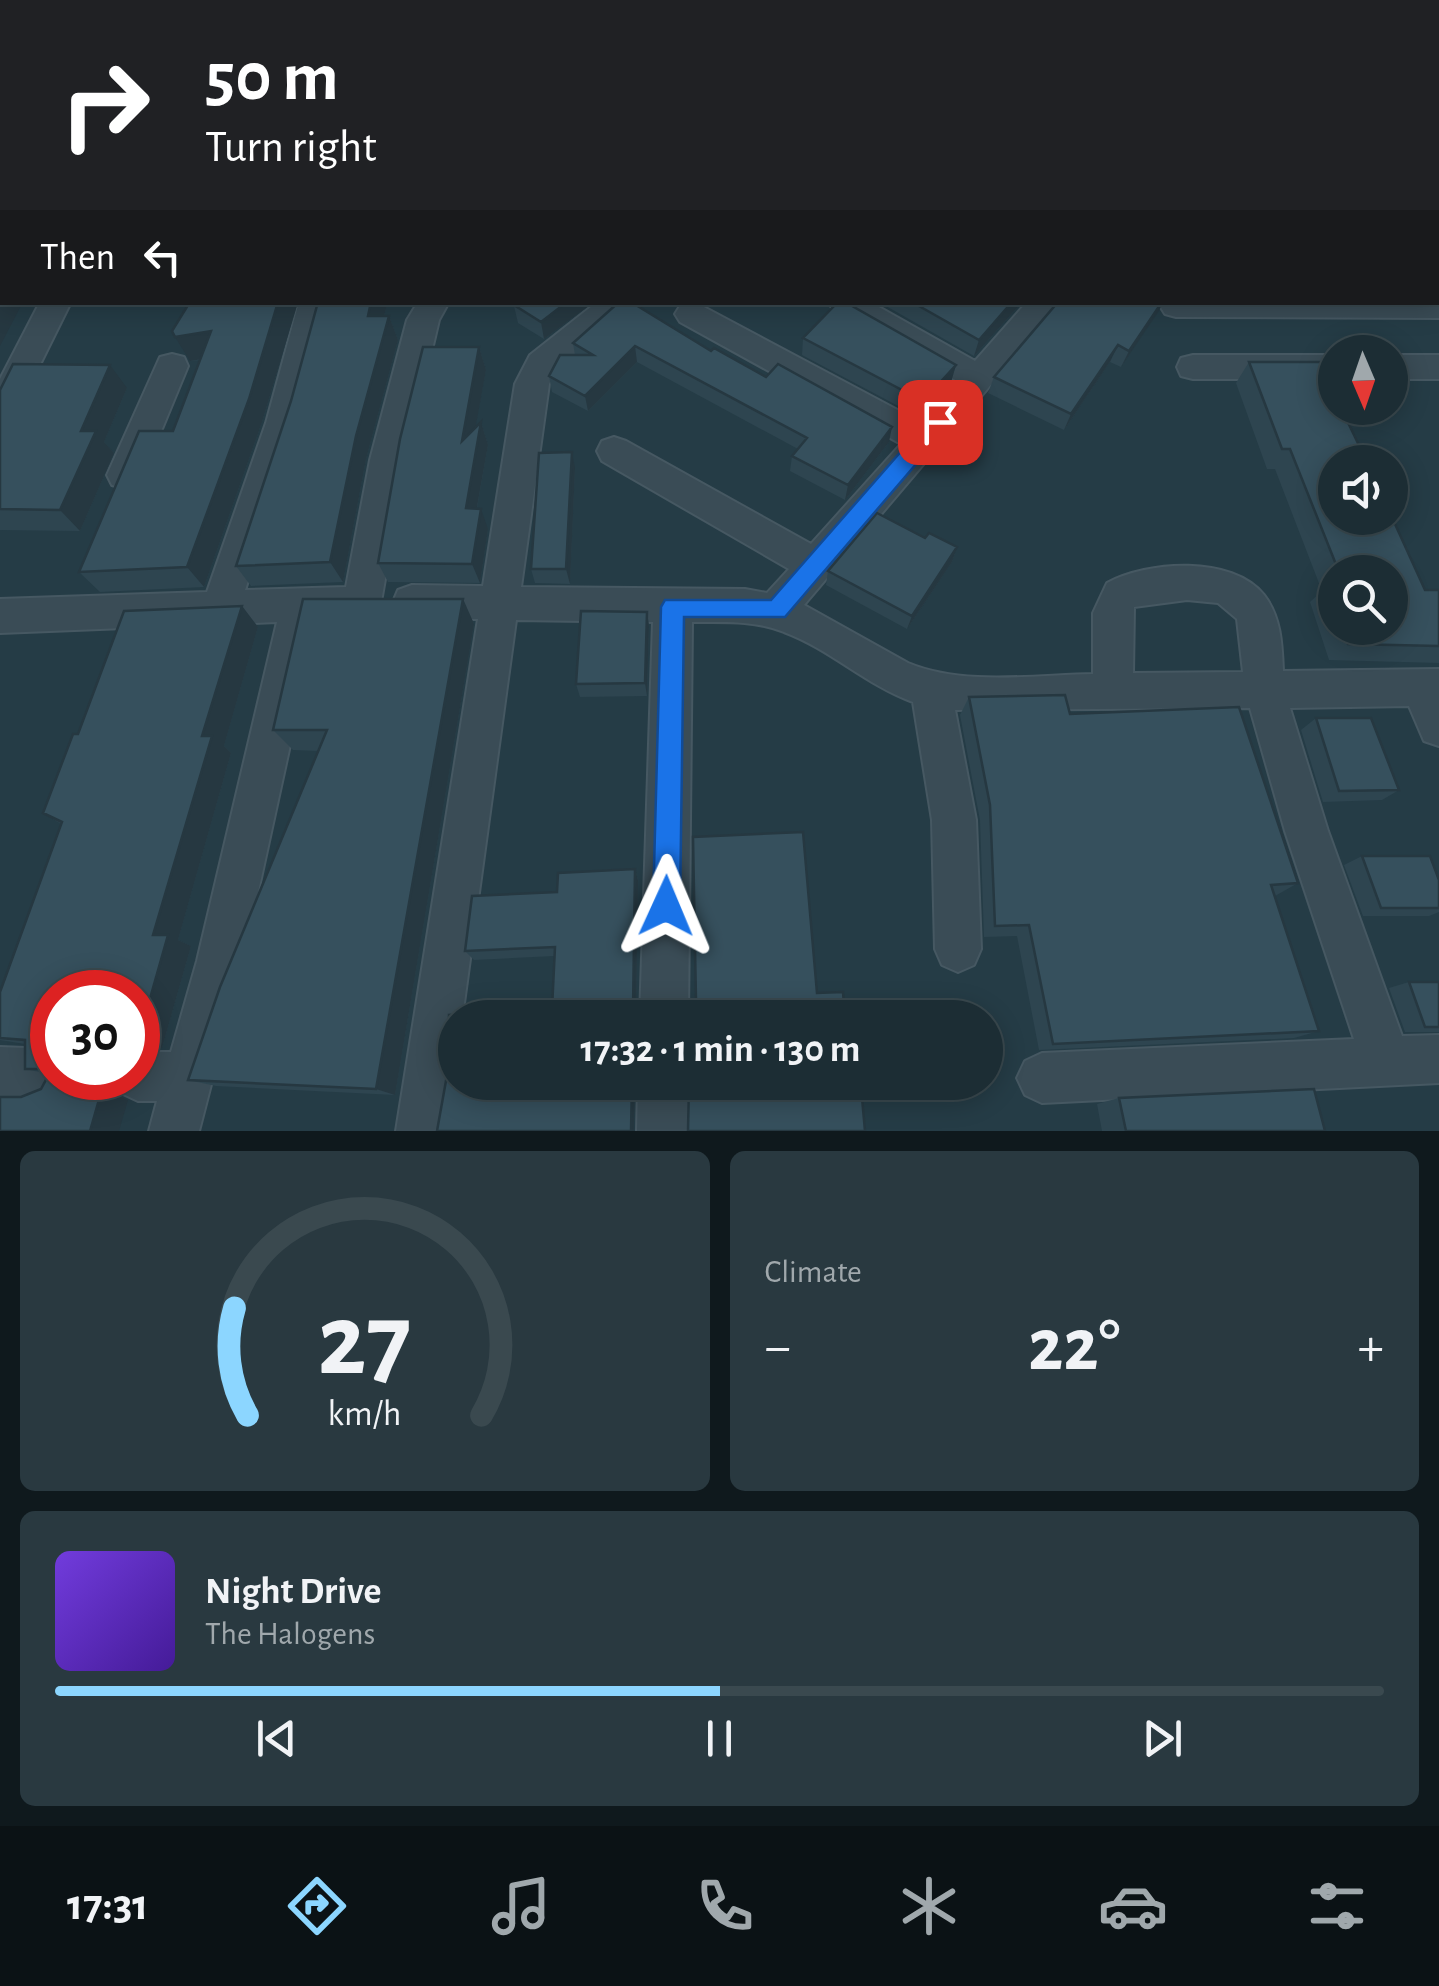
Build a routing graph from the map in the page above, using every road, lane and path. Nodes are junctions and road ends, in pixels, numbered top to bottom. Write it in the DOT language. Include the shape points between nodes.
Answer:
graph roads {
  1 [pos="54,305"];
  2 [pos="314,305"];
  3 [pos="432,305"];
  4 [pos="615,305"];
  5 [pos="849,305"];
  6 [pos="1273,305"];
  7 [pos="1404,305"];
  8 [pos="1176,306"];
  9 [pos="1439,306"];
  10 [pos="1031,307"];
  11 [pos="692,314"];
  12 [pos="172,366"];
  13 [pos="1193,366"];
  14 [pos="1318,366"];
  15 [pos="1408,366"];
  16 [pos="1439,366"];
  17 [pos="979,378"];
  18 [pos="0,412"];
  19 [pos="924,440"];
  20 [pos="614,451"];
  21 [pos="112,506"];
  22 [pos="813,564"];
  23 [pos="362,602"];
  24 [pos="499,602"];
  25 [pos="300,604"];
  26 [pos="221,606"];
  27 [pos="673,607"];
  28 [pos="776,610"];
  29 [pos="0,616"];
  30 [pos="1430,688"];
  31 [pos="930,690"];
  32 [pos="1265,690"];
  33 [pos="1114,692"];
  34 [pos="1439,727"];
  35 [pos="958,949"];
  36 [pos="664,1000"];
  37 [pos="1439,1059"];
  38 [pos="1386,1060"];
  39 [pos="0,1072"];
  40 [pos="30,1073"];
  41 [pos="160,1076"];
  42 [pos="188,1077"];
  43 [pos="1042,1078"];
  44 [pos="663,1100"];
  45 [pos="174,1131"];
  46 [pos="421,1131"];
  47 [pos="662,1131"];
  1 -- 18 [label="street"];
  2 -- 26 [label="street" via="283,423"];
  3 -- 23 [label="street" via="388,460"];
  4 -- 24 [label="street" via="534,376"];
  5 -- 17 [label="street"];
  6 -- 8 [label="street"];
  7 -- 9 [label="street"];
  10 -- 17 [label="street"];
  11 -- 19 [label="street"];
  12 -- 21 [label="street"];
  13 -- 14 [label="street"];
  15 -- 16 [label="street"];
  17 -- 19 [label="street"];
  19 -- 22 [label="street"];
  20 -- 22 [label="street"];
  22 -- 28 [label="street"];
  23 -- 24 [label="street"];
  23 -- 25 [label="street"];
  24 -- 27 [label="street"];
  24 -- 46 [label="street"];
  25 -- 26 [label="street"];
  25 -- 42 [label="street"];
  26 -- 29 [label="street" via="75,594"];
  27 -- 28 [label="street"];
  27 -- 36 [label="street"];
  28 -- 31 [label="street"];
  30 -- 32 [label="street"];
  30 -- 34 [label="street"];
  31 -- 33 [label="street"];
  31 -- 35 [label="street" via="954,820"];
  32 -- 33 [label="street"];
  32 -- 33 [label="street" via="1257,616 1227,588 1205,584 1133,588 1119,596 1111,613"];
  32 -- 38 [label="street"];
  37 -- 38 [label="street"];
  38 -- 43 [label="street"];
  39 -- 40 [label="street"];
  41 -- 42 [label="street"];
  42 -- 45 [label="street"];
  44 -- 47 [label="street"];
}
